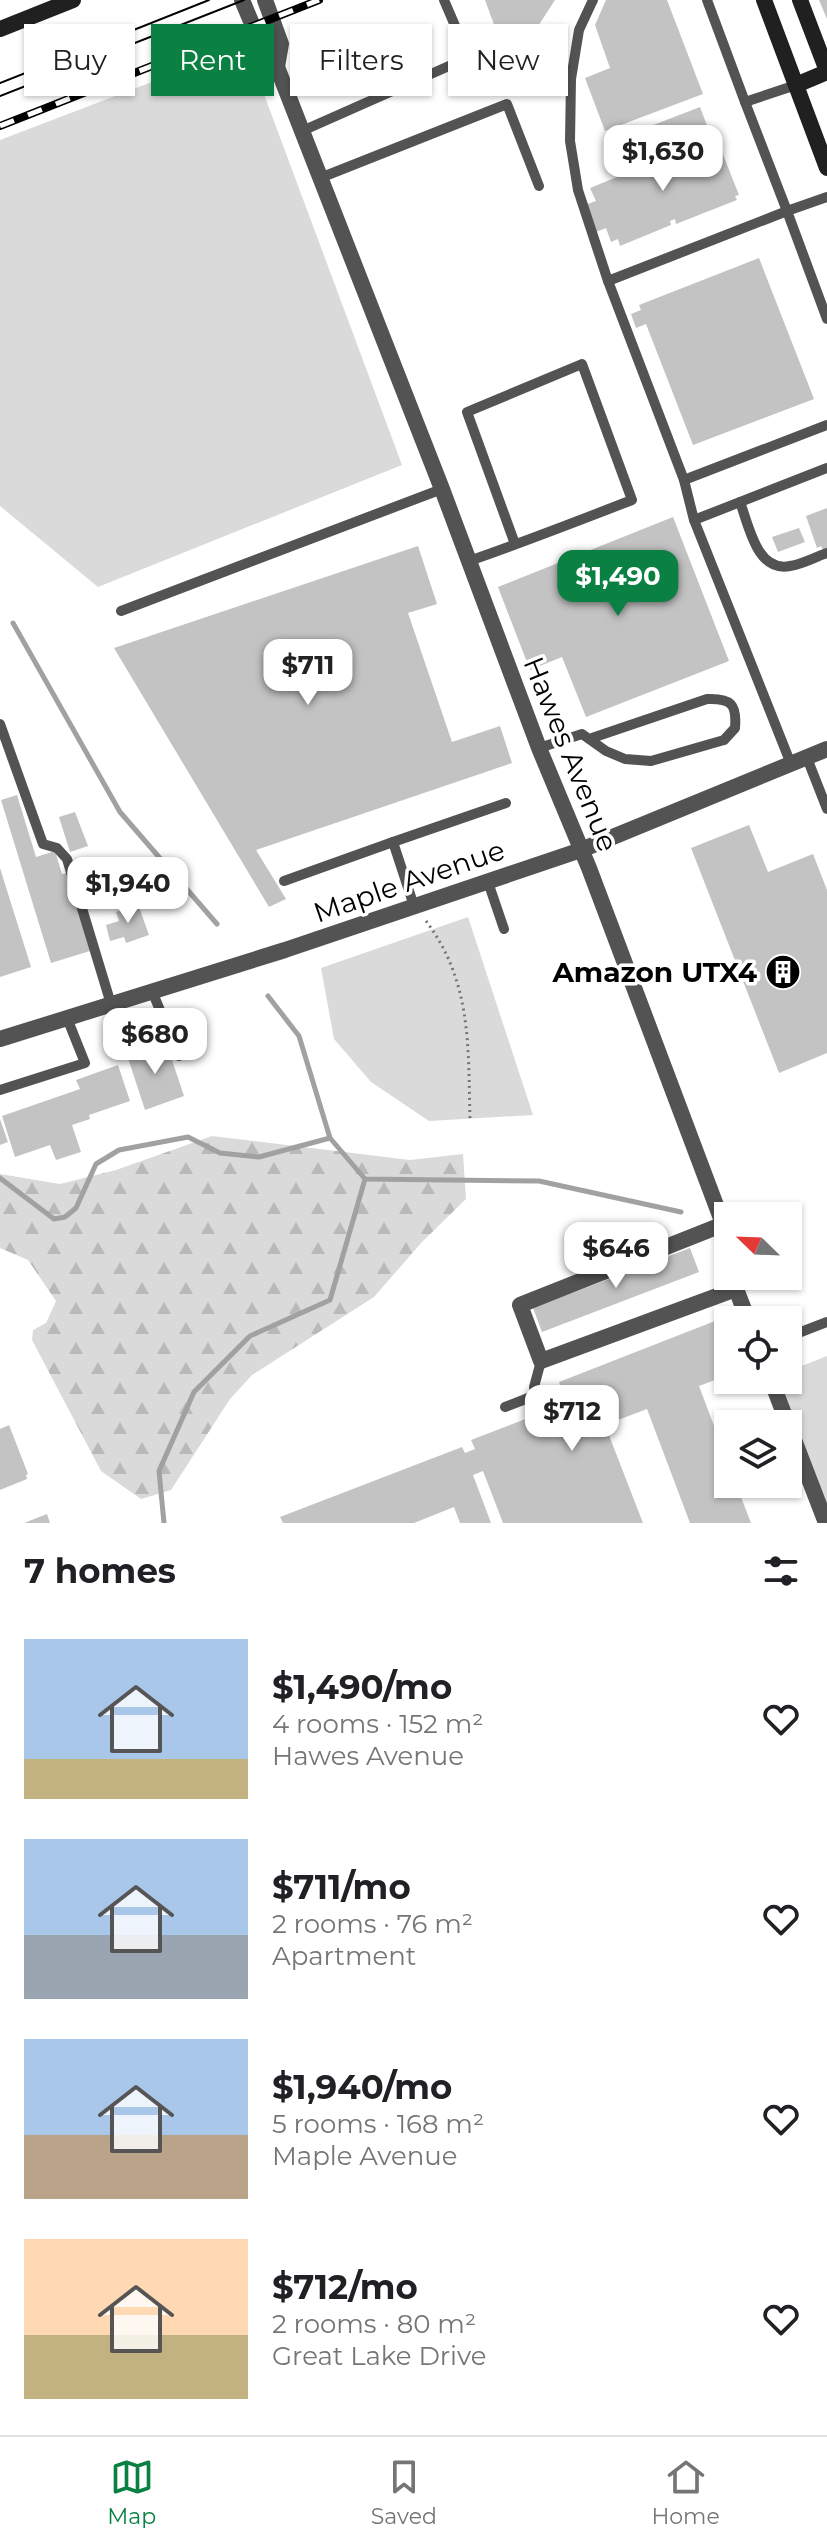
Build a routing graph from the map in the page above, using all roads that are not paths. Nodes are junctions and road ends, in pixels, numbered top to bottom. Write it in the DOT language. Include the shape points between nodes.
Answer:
graph roads {
  1 [pos="73,0"];
  2 [pos="242,0"];
  3 [pos="265,0"];
  4 [pos="444,0"];
  5 [pos="593,0"];
  6 [pos="707,0"];
  7 [pos="764,0"];
  8 [pos="800,0"];
  9 [pos="0,29"];
  10 [pos="277,67"];
  11 [pos="827,72"];
  12 [pos="796,85"];
  13 [pos="745,102"];
  14 [pos="302,131"];
  15 [pos="827,168"];
  16 [pos="320,178"];
  17 [pos="539,186"];
  18 [pos="827,197"];
  19 [pos="787,211"];
  20 [pos="608,281"];
  21 [pos="827,319"];
  22 [pos="827,425"];
  23 [pos="827,468"];
  24 [pos="684,480"];
  25 [pos="442,489"];
  26 [pos="740,502"];
  27 [pos="694,520"];
  28 [pos="515,544"];
  29 [pos="827,553"];
  30 [pos="469,561"];
  31 [pos="121,611"];
  32 [pos="0,724"];
  33 [pos="589,739"];
  34 [pos="539,748"];
  35 [pos="827,749"];
  36 [pos="799,761"];
  37 [pos="506,803"];
  38 [pos="827,809"];
  39 [pos="393,842"];
  40 [pos="581,850"];
  41 [pos="284,881"];
  42 [pos="488,882"];
  43 [pos="414,906"];
  44 [pos="504,929"];
  45 [pos="152,991"];
  46 [pos="111,1004"];
  47 [pos="67,1018"];
  48 [pos="0,1039"];
  49 [pos="179,1056"];
  50 [pos="0,1090"];
  51 [pos="715,1202"];
  52 [pos="714,1234"];
  53 [pos="716,1290"];
  54 [pos="827,1322"];
  55 [pos="802,1332"];
  56 [pos="541,1361"];
  57 [pos="776,1394"];
  58 [pos="536,1395"];
  59 [pos="505,1407"];
  60 [pos="541,1413"];
  61 [pos="826,1523"];
  1 -- 9 [label="main road"];
  2 -- 10 [label="street, Hawes Avenue" via="263,50"];
  3 -- 10 [label="street, Hawes Avenue" via="281,44"];
  4 -- 14 [label="lane" via="465,56"];
  5 -- 20 [label="lane" via="579,30 571,79 570,141 578,190"];
  6 -- 13 [label="lane"];
  7 -- 12 [label="main road"];
  8 -- 11 [label="main road"];
  10 -- 14 [label="street, Hawes Avenue"];
  11 -- 12 [label="main road"];
  12 -- 13 [label="lane"];
  12 -- 15 [label="main road"];
  13 -- 19 [label="lane"];
  14 -- 16 [label="street, Hawes Avenue"];
  16 -- 17 [label="lane" via="507,104"];
  16 -- 25 [label="street, Hawes Avenue"];
  18 -- 19 [label="lane"];
  19 -- 20 [label="lane"];
  19 -- 21 [label="lane"];
  20 -- 24 [label="lane"];
  22 -- 24 [label="lane"];
  23 -- 26 [label="lane"];
  24 -- 27 [label="lane"];
  25 -- 30 [label="street, Hawes Avenue"];
  25 -- 31 [label="lane"];
  26 -- 27 [label="lane"];
  26 -- 29 [label="lane" via="767,564 789,567"];
  27 -- 36 [label="lane"];
  28 -- 28 [label="lane" via="632,500 582,364 467,412"];
  28 -- 30 [label="lane"];
  30 -- 34 [label="street, Hawes Avenue"];
  32 -- 46 [label="lane" via="43,844 57,848 67,859"];
  33 -- 33 [label="lane" via="625,759 651,761 724,740 735,728 736,712 729,702 707,699"];
  33 -- 34 [label="lane" via="582,734"];
  34 -- 40 [label="street, Hawes Avenue"];
  35 -- 36 [label="street, Maple Avenue"];
  36 -- 38 [label="lane"];
  36 -- 40 [label="street, Maple Avenue"];
  37 -- 39 [label="lane"];
  39 -- 41 [label="lane"];
  39 -- 43 [label="lane"];
  40 -- 42 [label="street, Maple Avenue"];
  40 -- 51 [label="street, Hawes Avenue"];
  42 -- 43 [label="street, Maple Avenue"];
  42 -- 44 [label="lane"];
  43 -- 45 [label="street, Maple Avenue"];
  45 -- 46 [label="street, Maple Avenue"];
  45 -- 49 [label="lane"];
  46 -- 47 [label="street, Maple Avenue"];
  47 -- 48 [label="street, Maple Avenue"];
  47 -- 50 [label="lane" via="85,1063"];
  52 -- 56 [label="street" via="520,1305"];
  53 -- 56 [label="street"];
  54 -- 55 [label="lane"];
  56 -- 58 [label="lane"];
  57 -- 61 [label="street"];
  58 -- 59 [label="lane"];
  58 -- 60 [label="lane"];
}
